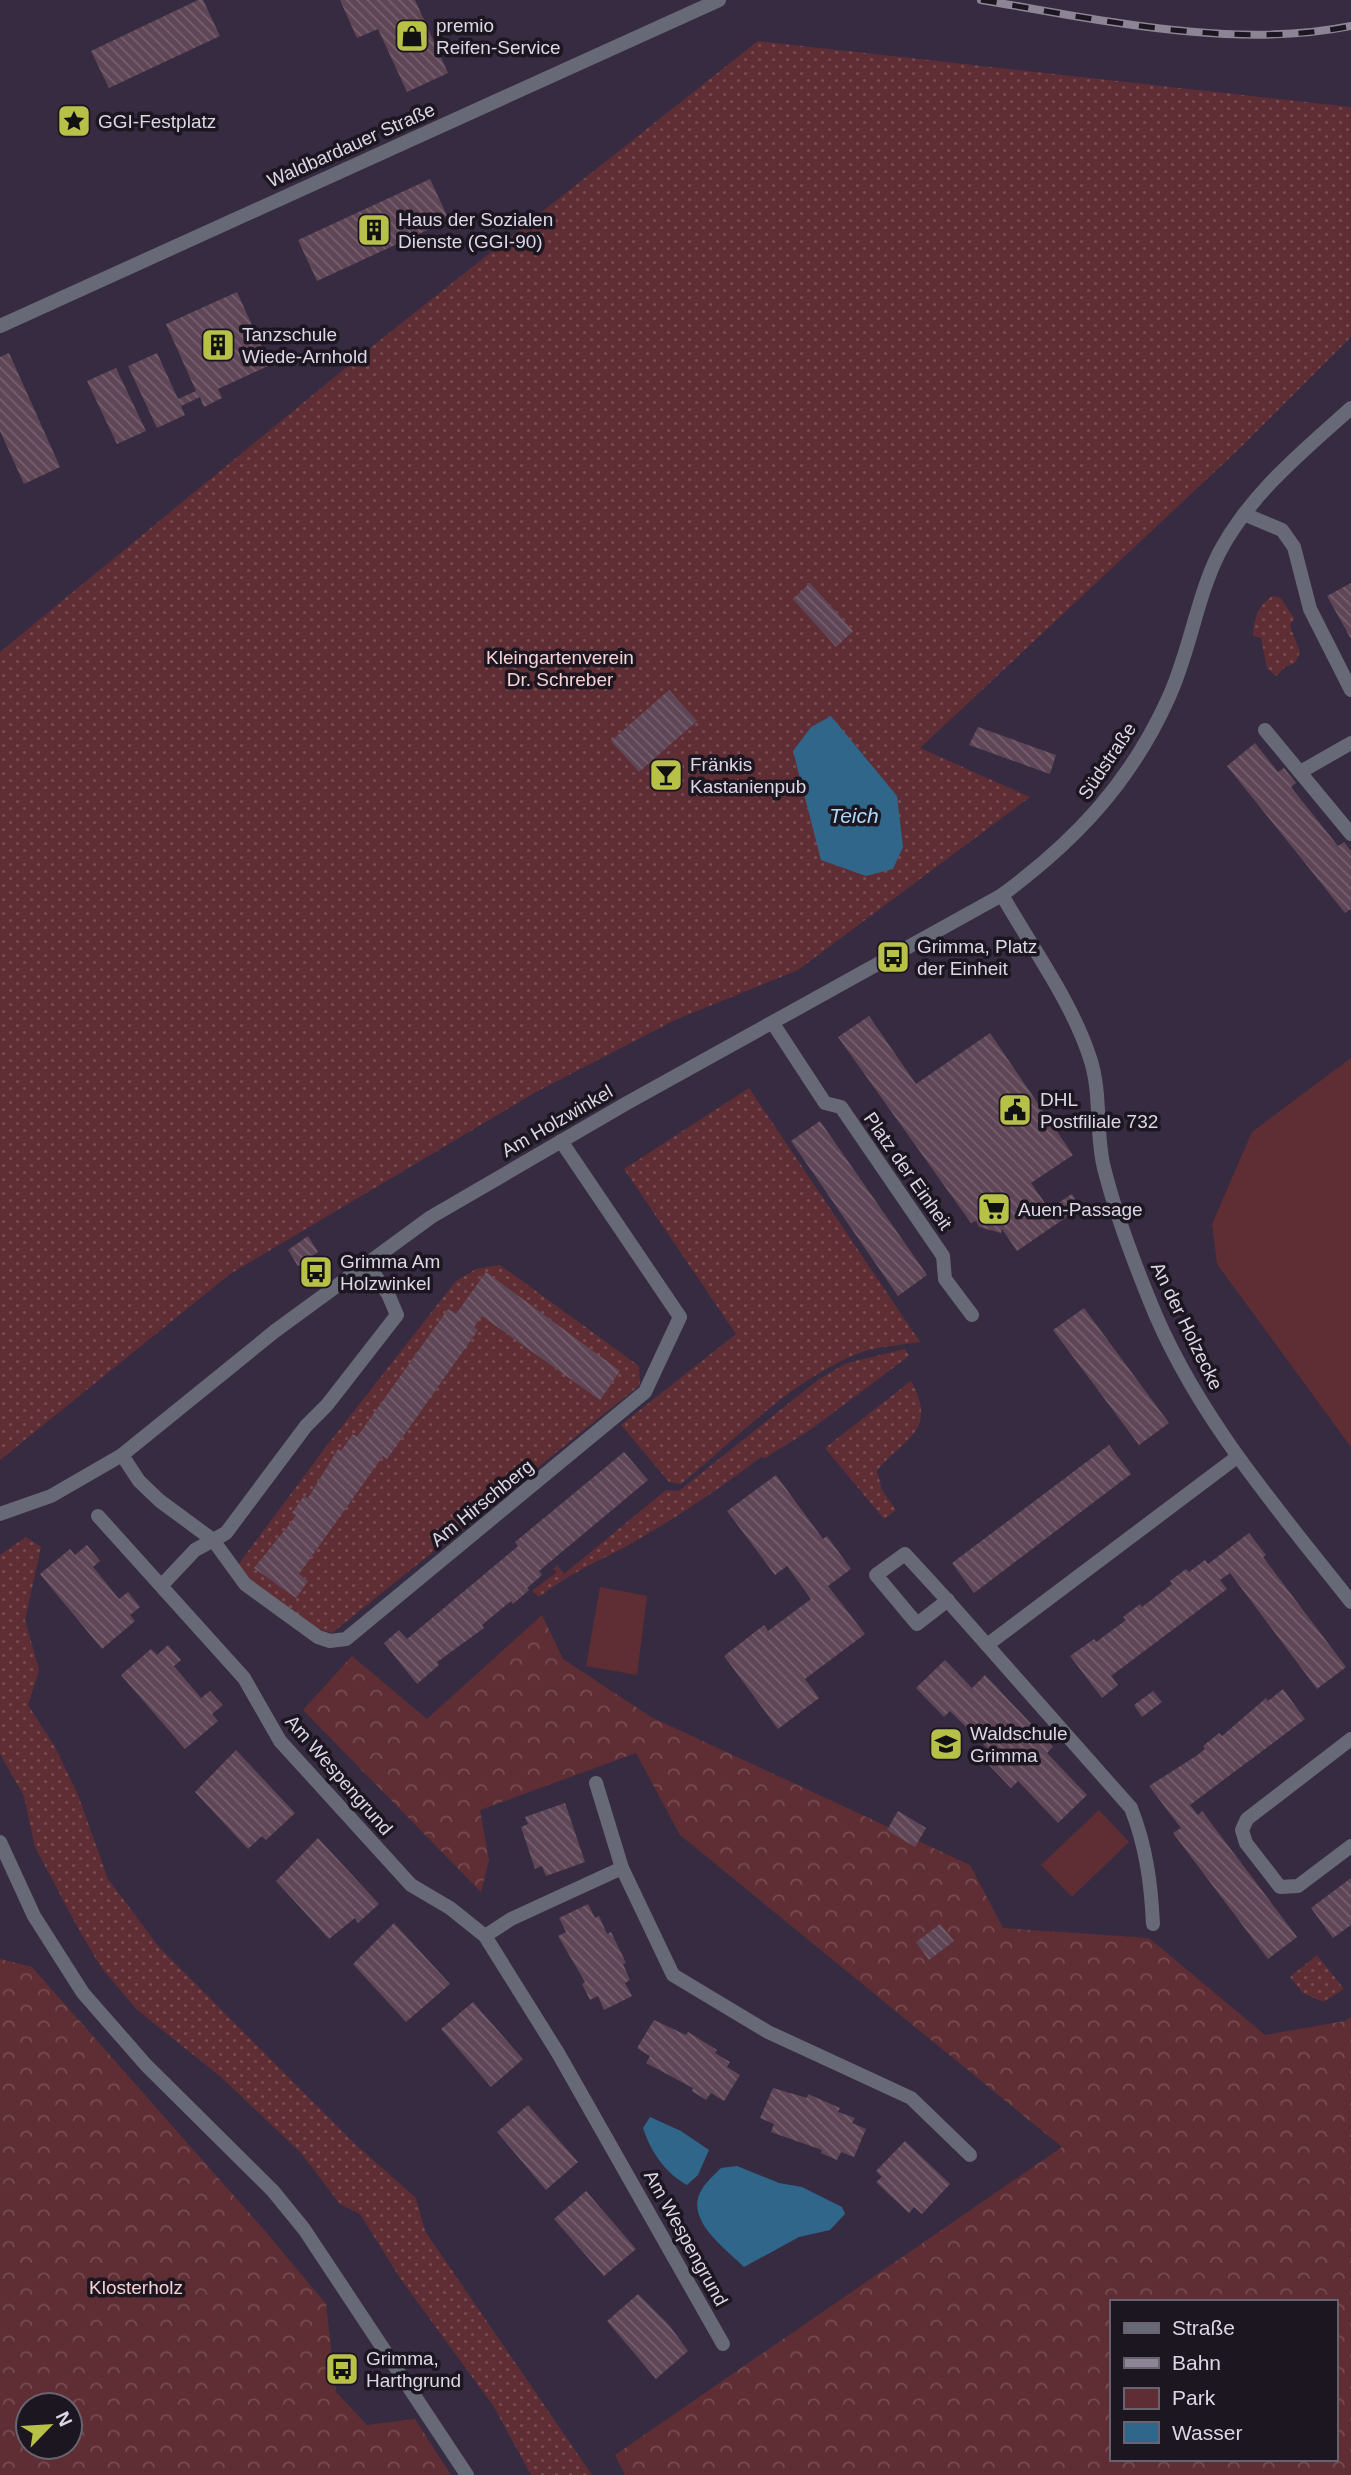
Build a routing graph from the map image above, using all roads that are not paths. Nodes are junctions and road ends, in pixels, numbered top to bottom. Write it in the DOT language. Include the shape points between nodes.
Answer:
graph roads {
  1 [pos="719,0"];
  2 [pos="0,326"];
  3 [pos="1351,408"];
  4 [pos="1244,514"];
  5 [pos="1351,690"];
  6 [pos="1265,730"];
  7 [pos="1351,743"];
  8 [pos="1302,771"];
  9 [pos="1351,834"];
  10 [pos="1002,895"];
  11 [pos="774,1025"];
  12 [pos="561,1141"];
  13 [pos="366,1262"];
  14 [pos="972,1315"];
  15 [pos="122,1455"];
  16 [pos="1237,1457"];
  17 [pos="0,1514"];
  18 [pos="98,1516"];
  19 [pos="213,1540"];
  20 [pos="162,1585"];
  21 [pos="948,1600"];
  22 [pos="1351,1602"];
  23 [pos="988,1645"];
  24 [pos="1351,1739"];
  25 [pos="596,1783"];
  26 [pos="0,1842"];
  27 [pos="1351,1846"];
  28 [pos="622,1868"];
  29 [pos="1153,1924"];
  30 [pos="485,1936"];
  31 [pos="970,2155"];
  32 [pos="723,2344"];
  33 [pos="467,2475"];
  1 -- 2 [label="street, Waldbardauer Straße"];
  3 -- 4 [label="street, Südstraße" via="1275,477"];
  4 -- 5 [label="street" via="1282,530 1294,547 1310,609"];
  4 -- 10 [label="street, Südstraße" via="1203,591 1169,698 1134,759 1085,826 1051,859"];
  6 -- 8 [label="street"];
  7 -- 8 [label="street"];
  8 -- 9 [label="street"];
  10 -- 11 [label="street, Südstraße"];
  10 -- 16 [label="street, An der Holzecke" via="1069,1008 1087,1049 1099,1095 1103,1166 1150,1301 1188,1380"];
  11 -- 12 [label="street, Am Holzwinkel"];
  11 -- 14 [label="street, Platz der Einheit" via="825,1103 841,1107 935,1244 943,1256 945,1279"];
  12 -- 13 [label="street, Am Holzwinkel" via="431,1217"];
  12 -- 19 [label="street, Am Hirschberg" via="680,1317 645,1392 346,1639 318,1637 283,1615 245,1584"];
  13 -- 15 [label="street, Am Holzwinkel"];
  13 -- 19 [label="street" via="397,1315 226,1533"];
  15 -- 17 [label="street, Am Holzwinkel" via="51,1496"];
  15 -- 19 [label="street, Am Hirschberg" via="160,1501"];
  16 -- 22 [label="street, An der Holzecke"];
  16 -- 23 [label="street"];
  18 -- 20 [label="street, Am Wespengrund"];
  19 -- 20 [label="street" via="195,1550"];
  20 -- 30 [label="street, Am Wespengrund" via="244,1678 280,1741 411,1885"];
  21 -- 21 [label="street" via="905,1553 876,1575 917,1624"];
  21 -- 23 [label="street"];
  23 -- 29 [label="street" via="1131,1808 1143,1838"];
  24 -- 27 [label="street" via="1247,1819 1242,1830 1246,1843 1280,1887 1298,1886"];
  25 -- 28 [label="street"];
  26 -- 33 [label="street" via="34,1916 83,1993 304,2229"];
  28 -- 30 [label="street" via="511,1919"];
  28 -- 31 [label="street" via="673,1975 768,2032 911,2098"];
  30 -- 32 [label="street, Am Wespengrund" via="565,2065"];
}
